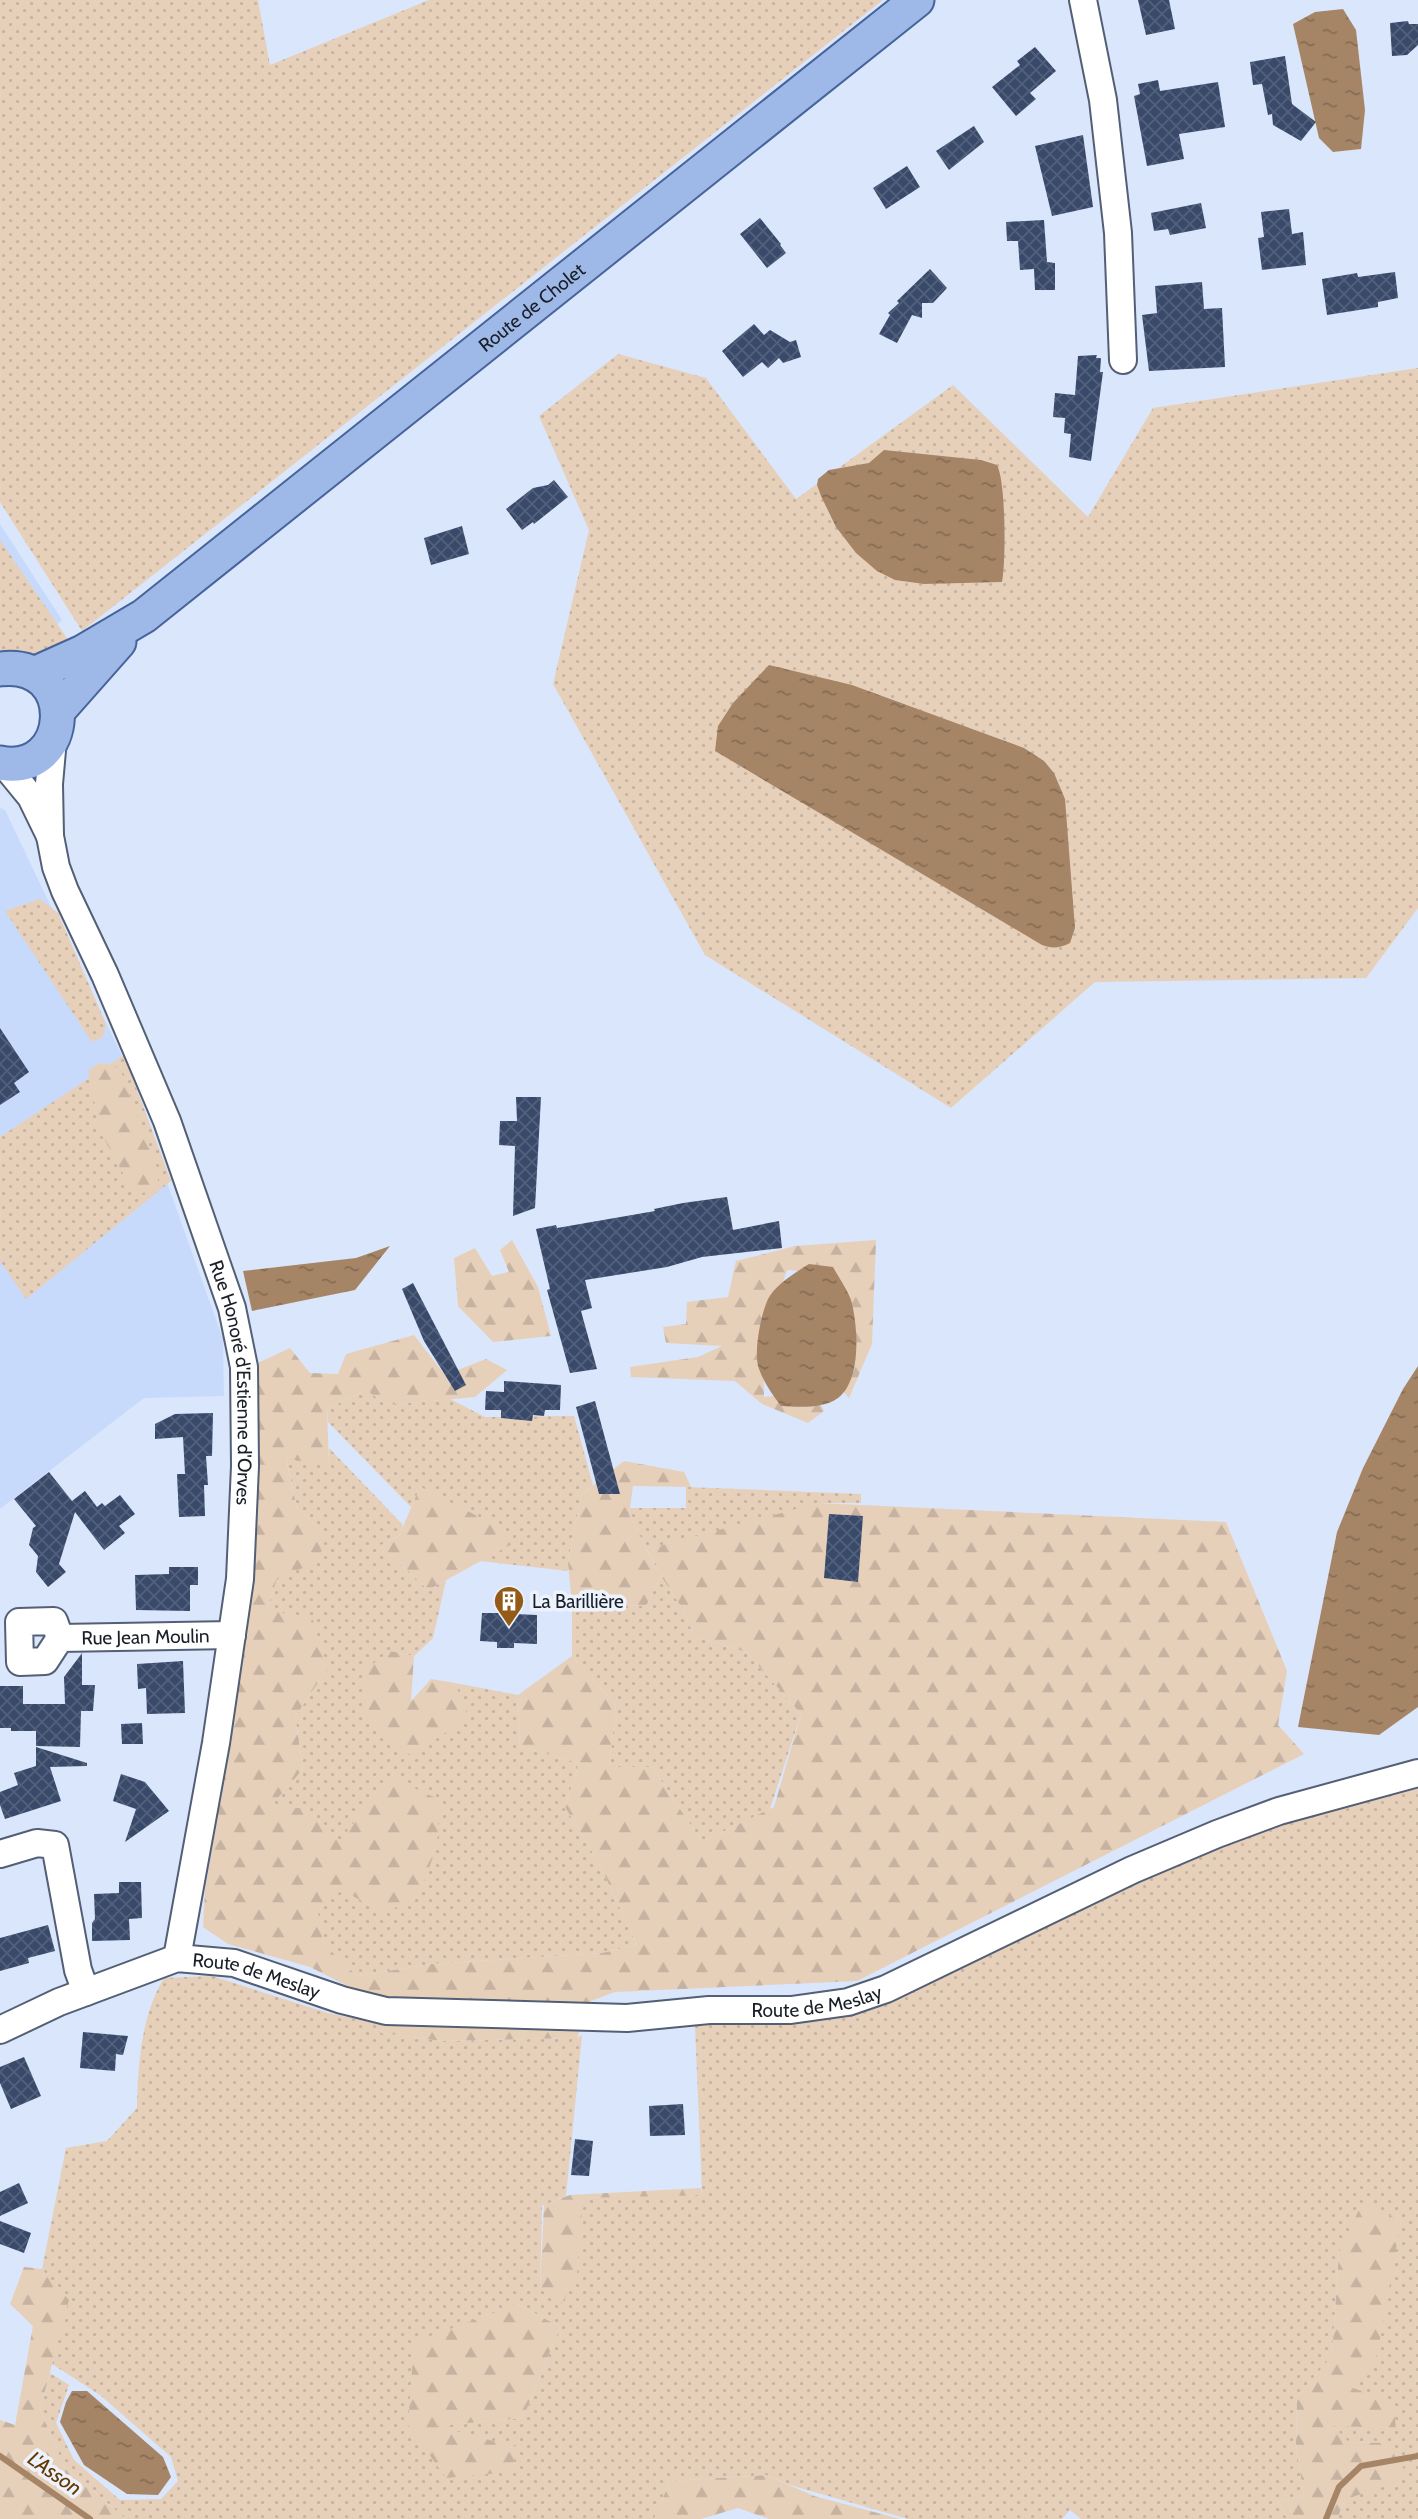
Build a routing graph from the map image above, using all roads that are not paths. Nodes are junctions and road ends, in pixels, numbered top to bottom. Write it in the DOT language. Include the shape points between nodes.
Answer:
graph roads {
  1 [pos="917,0"];
  2 [pos="1083,0"];
  3 [pos="1123,360"];
  4 [pos="144,616"];
  5 [pos="0,669"];
  6 [pos="34,674"];
  7 [pos="55,725"];
  8 [pos="2,764"];
  9 [pos="50,836"];
  10 [pos="232,1635"];
  11 [pos="60,1638"];
  12 [pos="1418,1773"];
  13 [pos="0,1854"];
  14 [pos="177,1958"];
  15 [pos="86,1992"];
  16 [pos="0,2029"];
  1 -- 4 [label="main road, Route de Cholet"];
  2 -- 3 [label="street" via="1103,100 1118,233"];
  4 -- 6 [label="main road, Route de Cholet"];
  4 -- 7 [label="main road, Route de Cholet"];
  5 -- 6 [label="main road"];
  6 -- 7 [label="main road" via="51,690"];
  7 -- 8 [label="main road, Route de Cholet" via="44,751 19,764"];
  7 -- 9 [label="street, Rue Honoré d'Estienne d'Orves"];
  8 -- 9 [label="street, Rue Honoré d'Estienne d'Orves" via="31,797"];
  9 -- 10 [label="street, Rue Honoré d'Estienne d'Orves" via="65,891 167,1121 241,1346 245,1466 240,1579"];
  10 -- 11 [label="street, Rue Jean Moulin"];
  10 -- 14 [label="street, Rue Honoré d'Estienne d'Orves"];
  12 -- 14 [label="street, Route de Meslay" via="1290,1808 1217,1834 886,1989 848,2002 790,2010 709,2010 627,2018 386,2011 234,1963"];
  13 -- 15 [label="street" via="37,1843 55,1845"];
  14 -- 15 [label="street"];
  15 -- 16 [label="street"];
}
